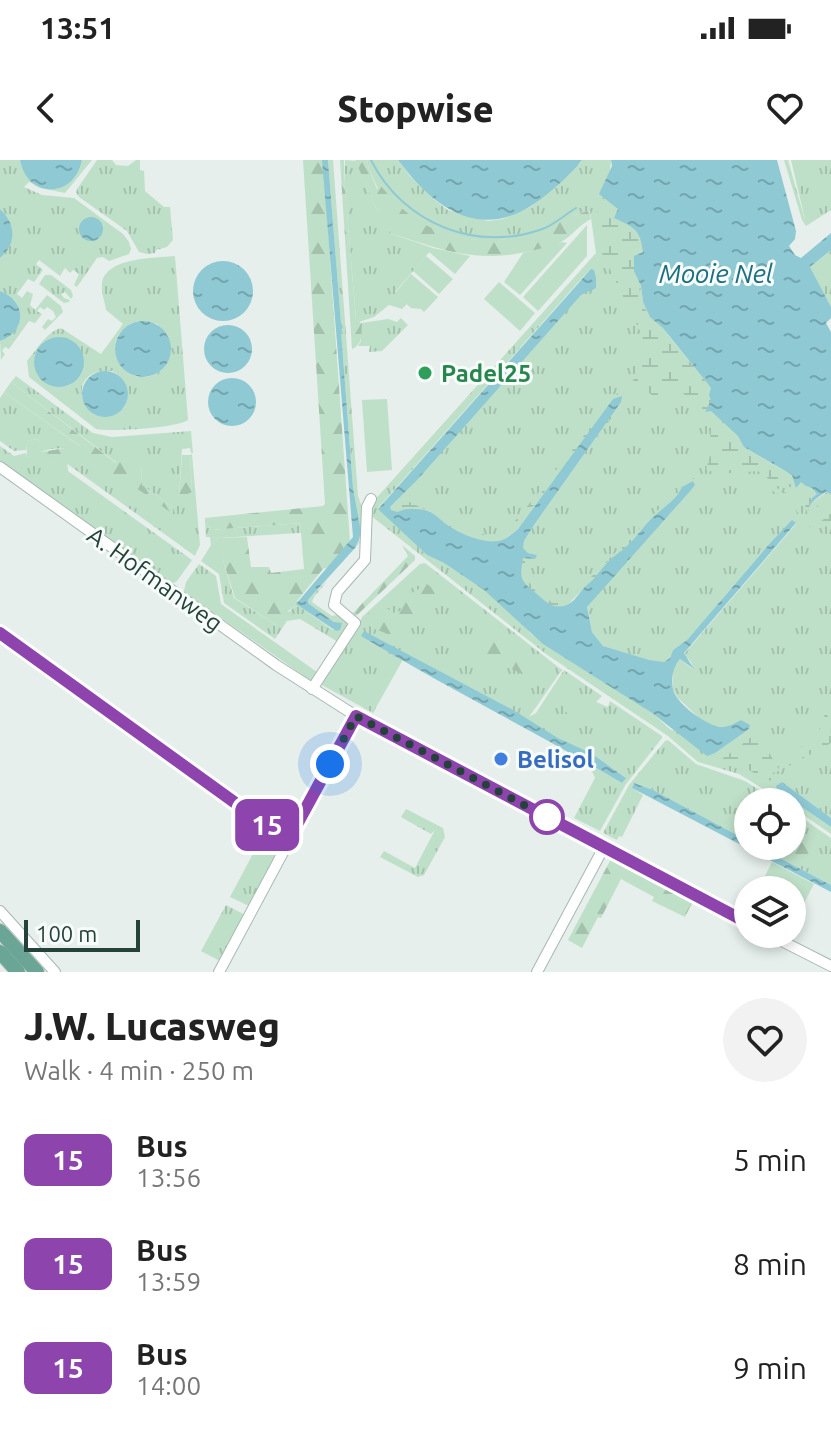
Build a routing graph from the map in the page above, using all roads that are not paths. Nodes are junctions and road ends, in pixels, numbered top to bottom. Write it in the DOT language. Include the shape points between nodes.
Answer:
graph roads {
  1 [pos="0,467"];
  2 [pos="371,499"];
  3 [pos="0,633"];
  4 [pos="312,689"];
  5 [pos="356,716"];
  6 [pos="288,841"];
  7 [pos="604,847"];
  8 [pos="0,911"];
  9 [pos="734,916"];
  10 [pos="0,931"];
  11 [pos="796,948"];
  12 [pos="0,952"];
  13 [pos="831,966"];
  14 [pos="538,969"];
  15 [pos="18,972"];
  16 [pos="37,972"];
  17 [pos="55,972"];
  18 [pos="219,972"];
  19 [pos="551,972"];
  1 -- 4 [label="street, A. Hofmanweg"];
  2 -- 4 [label="street" via="365,560 337,592 334,605 355,623"];
  3 -- 6 [label="street"];
  4 -- 5 [label="street, A. Hofmanweg"];
  5 -- 6 [label="street"];
  5 -- 7 [label="street, A. Hofmanweg"];
  6 -- 18 [label="street"];
  7 -- 9 [label="street, A. Hofmanweg"];
  7 -- 14 [label="street"];
  8 -- 17 [label="street"];
  10 -- 16 [label="main road"];
  11 -- 13 [label="street"];
  12 -- 15 [label="main road"];
  14 -- 19 [label="street"];
}
